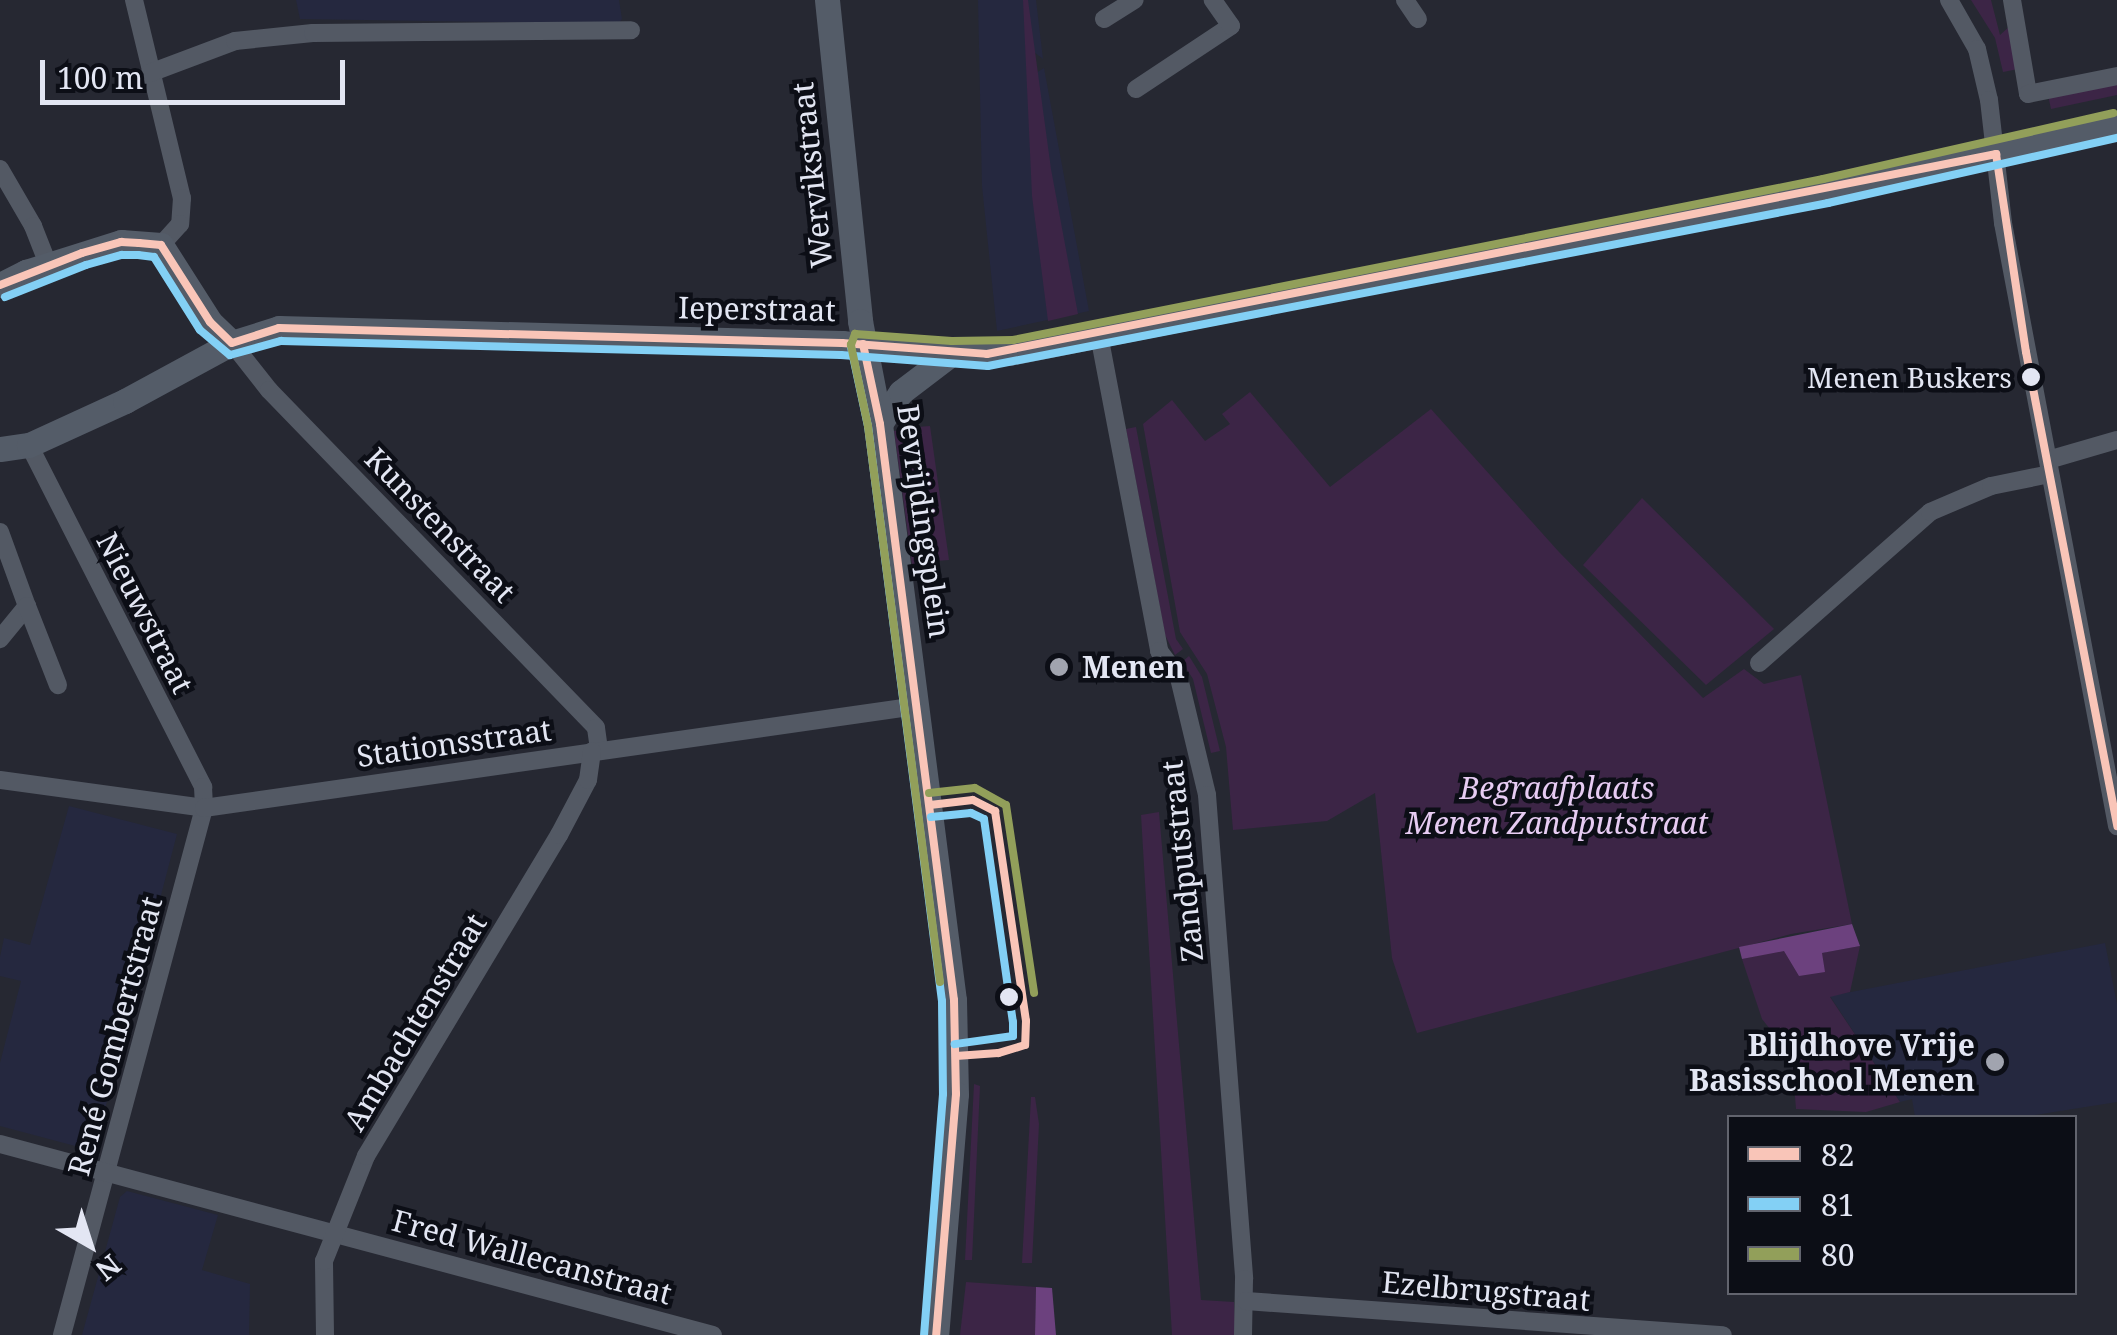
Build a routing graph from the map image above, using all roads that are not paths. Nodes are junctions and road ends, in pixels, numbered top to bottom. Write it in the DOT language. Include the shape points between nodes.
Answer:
graph roads {
  1 [pos="134,0"];
  2 [pos="827,0"];
  3 [pos="1134,0"];
  4 [pos="1213,0"];
  5 [pos="1405,0"];
  6 [pos="1949,0"];
  7 [pos="2012,0"];
  8 [pos="1418,19"];
  9 [pos="1104,20"];
  10 [pos="631,30"];
  11 [pos="150,73"];
  12 [pos="2117,76"];
  13 [pos="1136,89"];
  14 [pos="2117,125"];
  15 [pos="1996,154"];
  16 [pos="0,169"];
  17 [pos="161,245"];
  18 [pos="48,264"];
  19 [pos="0,284"];
  20 [pos="1098,334"];
  21 [pos="232,342"];
  22 [pos="863,344"];
  23 [pos="951,354"];
  24 [pos="880,424"];
  25 [pos="2117,440"];
  26 [pos="29,445"];
  27 [pos="0,449"];
  28 [pos="2049,467"];
  29 [pos="0,532"];
  30 [pos="27,606"];
  31 [pos="0,639"];
  32 [pos="1759,663"];
  33 [pos="58,685"];
  34 [pos="916,706"];
  35 [pos="2117,716"];
  36 [pos="2095,719"];
  37 [pos="596,750"];
  38 [pos="0,780"];
  39 [pos="204,808"];
  40 [pos="2117,826"];
  41 [pos="0,1144"];
  42 [pos="107,1170"];
  43 [pos="336,1231"];
  44 [pos="1246,1301"];
  45 [pos="62,1335"];
  46 [pos="325,1335"];
  47 [pos="713,1335"];
  48 [pos="936,1335"];
  49 [pos="1243,1335"];
  50 [pos="1723,1335"];
  1 -- 11 [label="street"];
  2 -- 22 [label="street, Wervikstraat"];
  3 -- 9 [label="street"];
  4 -- 13 [label="street" via="1231,26"];
  5 -- 8 [label="street"];
  6 -- 15 [label="street" via="1977,49"];
  7 -- 12 [label="street" via="2028,94"];
  10 -- 11 [label="street" via="293,35 235,41"];
  11 -- 17 [label="street" via="182,198 180,224"];
  14 -- 15 [label="street, Ieperstraat"];
  15 -- 20 [label="street, Ieperstraat"];
  15 -- 28 [label="street"];
  16 -- 18 [label="street"];
  17 -- 18 [label="street" via="121,242"];
  17 -- 21 [label="street" via="210,322"];
  18 -- 19 [label="street"];
  20 -- 23 [label="street, Ieperstraat" via="1014,352"];
  20 -- 44 [label="street, Zandputstraat" via="1159,651 1179,678 1207,795"];
  21 -- 22 [label="street, Ieperstraat" via="280,328"];
  21 -- 26 [label="street, Ieperstraat"];
  21 -- 37 [label="street, Kunstenstraat" via="268,390 596,728"];
  22 -- 23 [label="street, Ieperstraat"];
  22 -- 24 [label="street, Bevrijdingsplein"];
  23 -- 24 [label="street" via="901,392"];
  24 -- 34 [label="street, Bevrijdingsplein"];
  25 -- 28 [label="street"];
  26 -- 27 [label="street, Ieperstraat"];
  26 -- 39 [label="street, Nieuwstraat" via="204,787"];
  28 -- 32 [label="street" via="1930,512"];
  28 -- 36 [label="street"];
  29 -- 30 [label="street"];
  30 -- 31 [label="street"];
  30 -- 33 [label="street"];
  34 -- 37 [label="street, Stationsstraat"];
  34 -- 48 [label="street, Bevrijdingsplein" via="954,1000 956,1094"];
  35 -- 36 [label="street"];
  36 -- 40 [label="street"];
  37 -- 39 [label="street, Stationsstraat"];
  37 -- 43 [label="street, Ambachtenstraat" via="559,835 366,1156"];
  38 -- 39 [label="street, Stationsstraat"];
  39 -- 42 [label="street, René Gombertstraat"];
  41 -- 42 [label="street, Fred Wallecanstraat"];
  42 -- 43 [label="street, Fred Wallecanstraat"];
  42 -- 45 [label="street, René Gombertstraat"];
  43 -- 46 [label="street, Ambachtenstraat" via="324,1261"];
  43 -- 47 [label="street, Fred Wallecanstraat"];
  44 -- 49 [label="street, Zandputstraat"];
  44 -- 50 [label="street, Ezelbrugstraat"];
}
